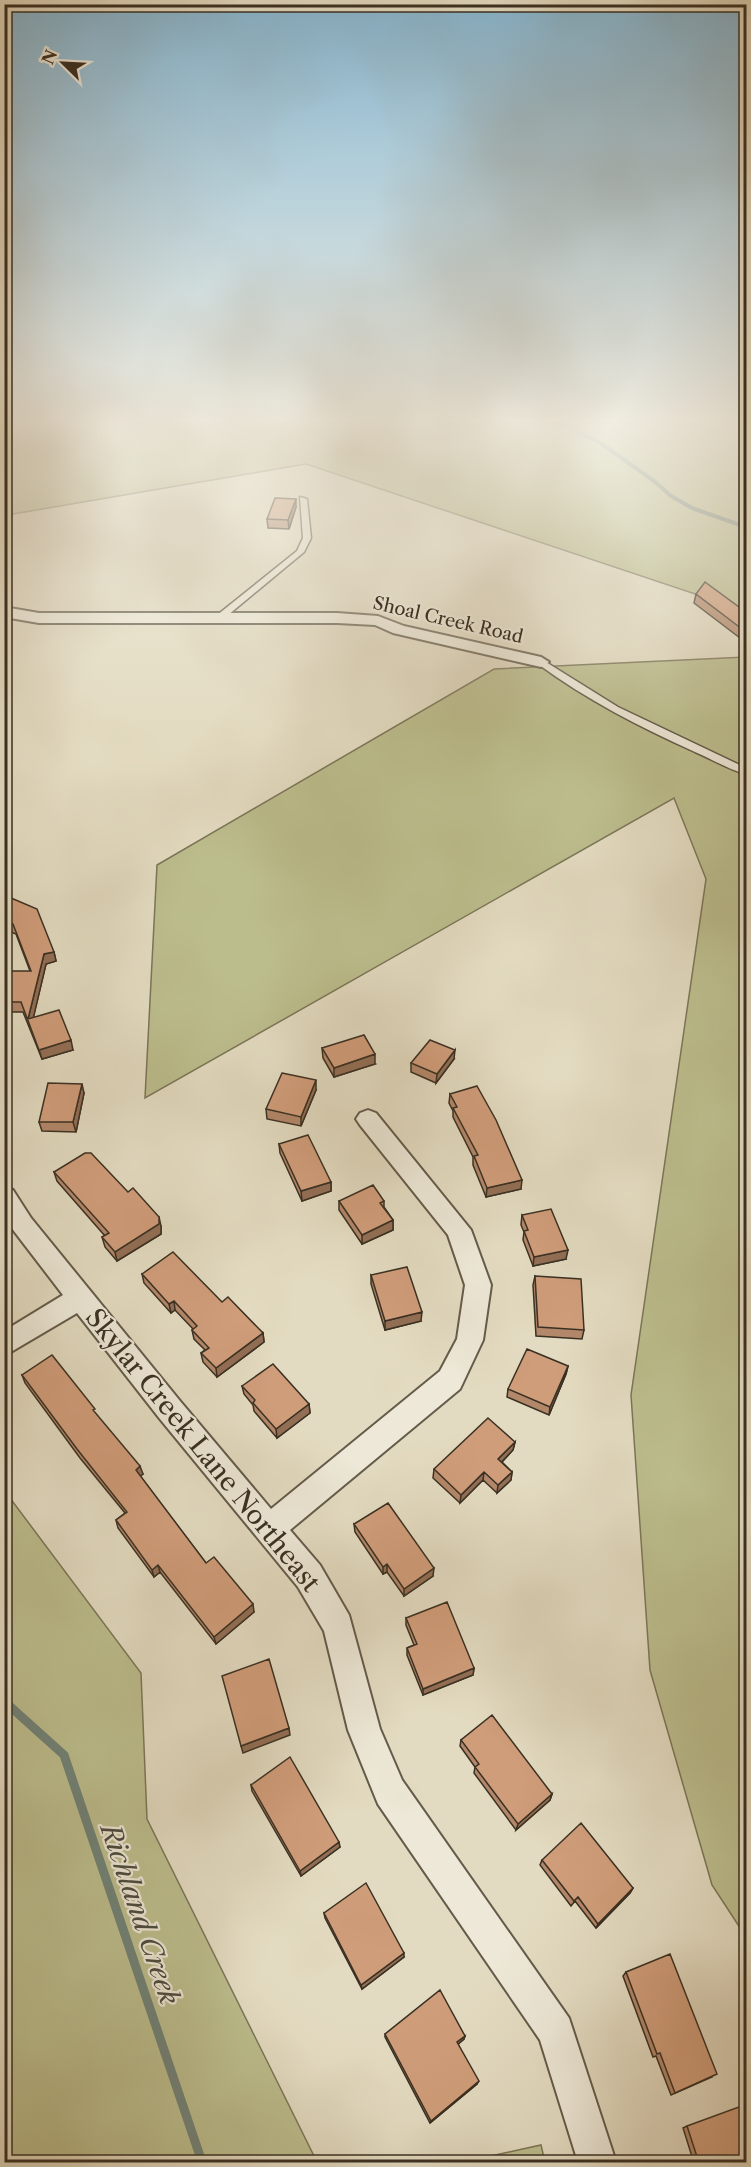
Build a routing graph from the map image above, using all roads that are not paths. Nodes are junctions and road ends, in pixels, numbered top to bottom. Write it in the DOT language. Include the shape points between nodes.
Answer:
graph roads {
  1 [pos="306,524"];
  2 [pos="4,612"];
  3 [pos="219,618"];
  4 [pos="541,662"];
  5 [pos="747,771"];
  6 [pos="368,1119"];
  7 [pos="4,1197"];
  8 [pos="80,1298"];
  9 [pos="4,1345"];
  10 [pos="269,1529"];
  11 [pos="597,2163"];
  1 -- 3 [label="lane" via="307,538 300,552"];
  2 -- 3 [label="street, Shoal Creek Road" via="39,618"];
  3 -- 4 [label="street, Shoal Creek Road" via="378,621 399,630"];
  4 -- 5 [label="lane, Shoal Creek Road" via="569,683 639,723"];
  6 -- 10 [label="street" via="459,1230 478,1285 470,1340 450,1380"];
  7 -- 8 [label="street, Skylar Creek Lane Northeast" via="22,1226"];
  8 -- 9 [label="street"];
  8 -- 10 [label="street, Skylar Creek Lane Northeast"];
  10 -- 11 [label="street, Skylar Creek Lane Northeast" via="309,1576 338,1626 364,1730 390,1792 556,2031"];
}
